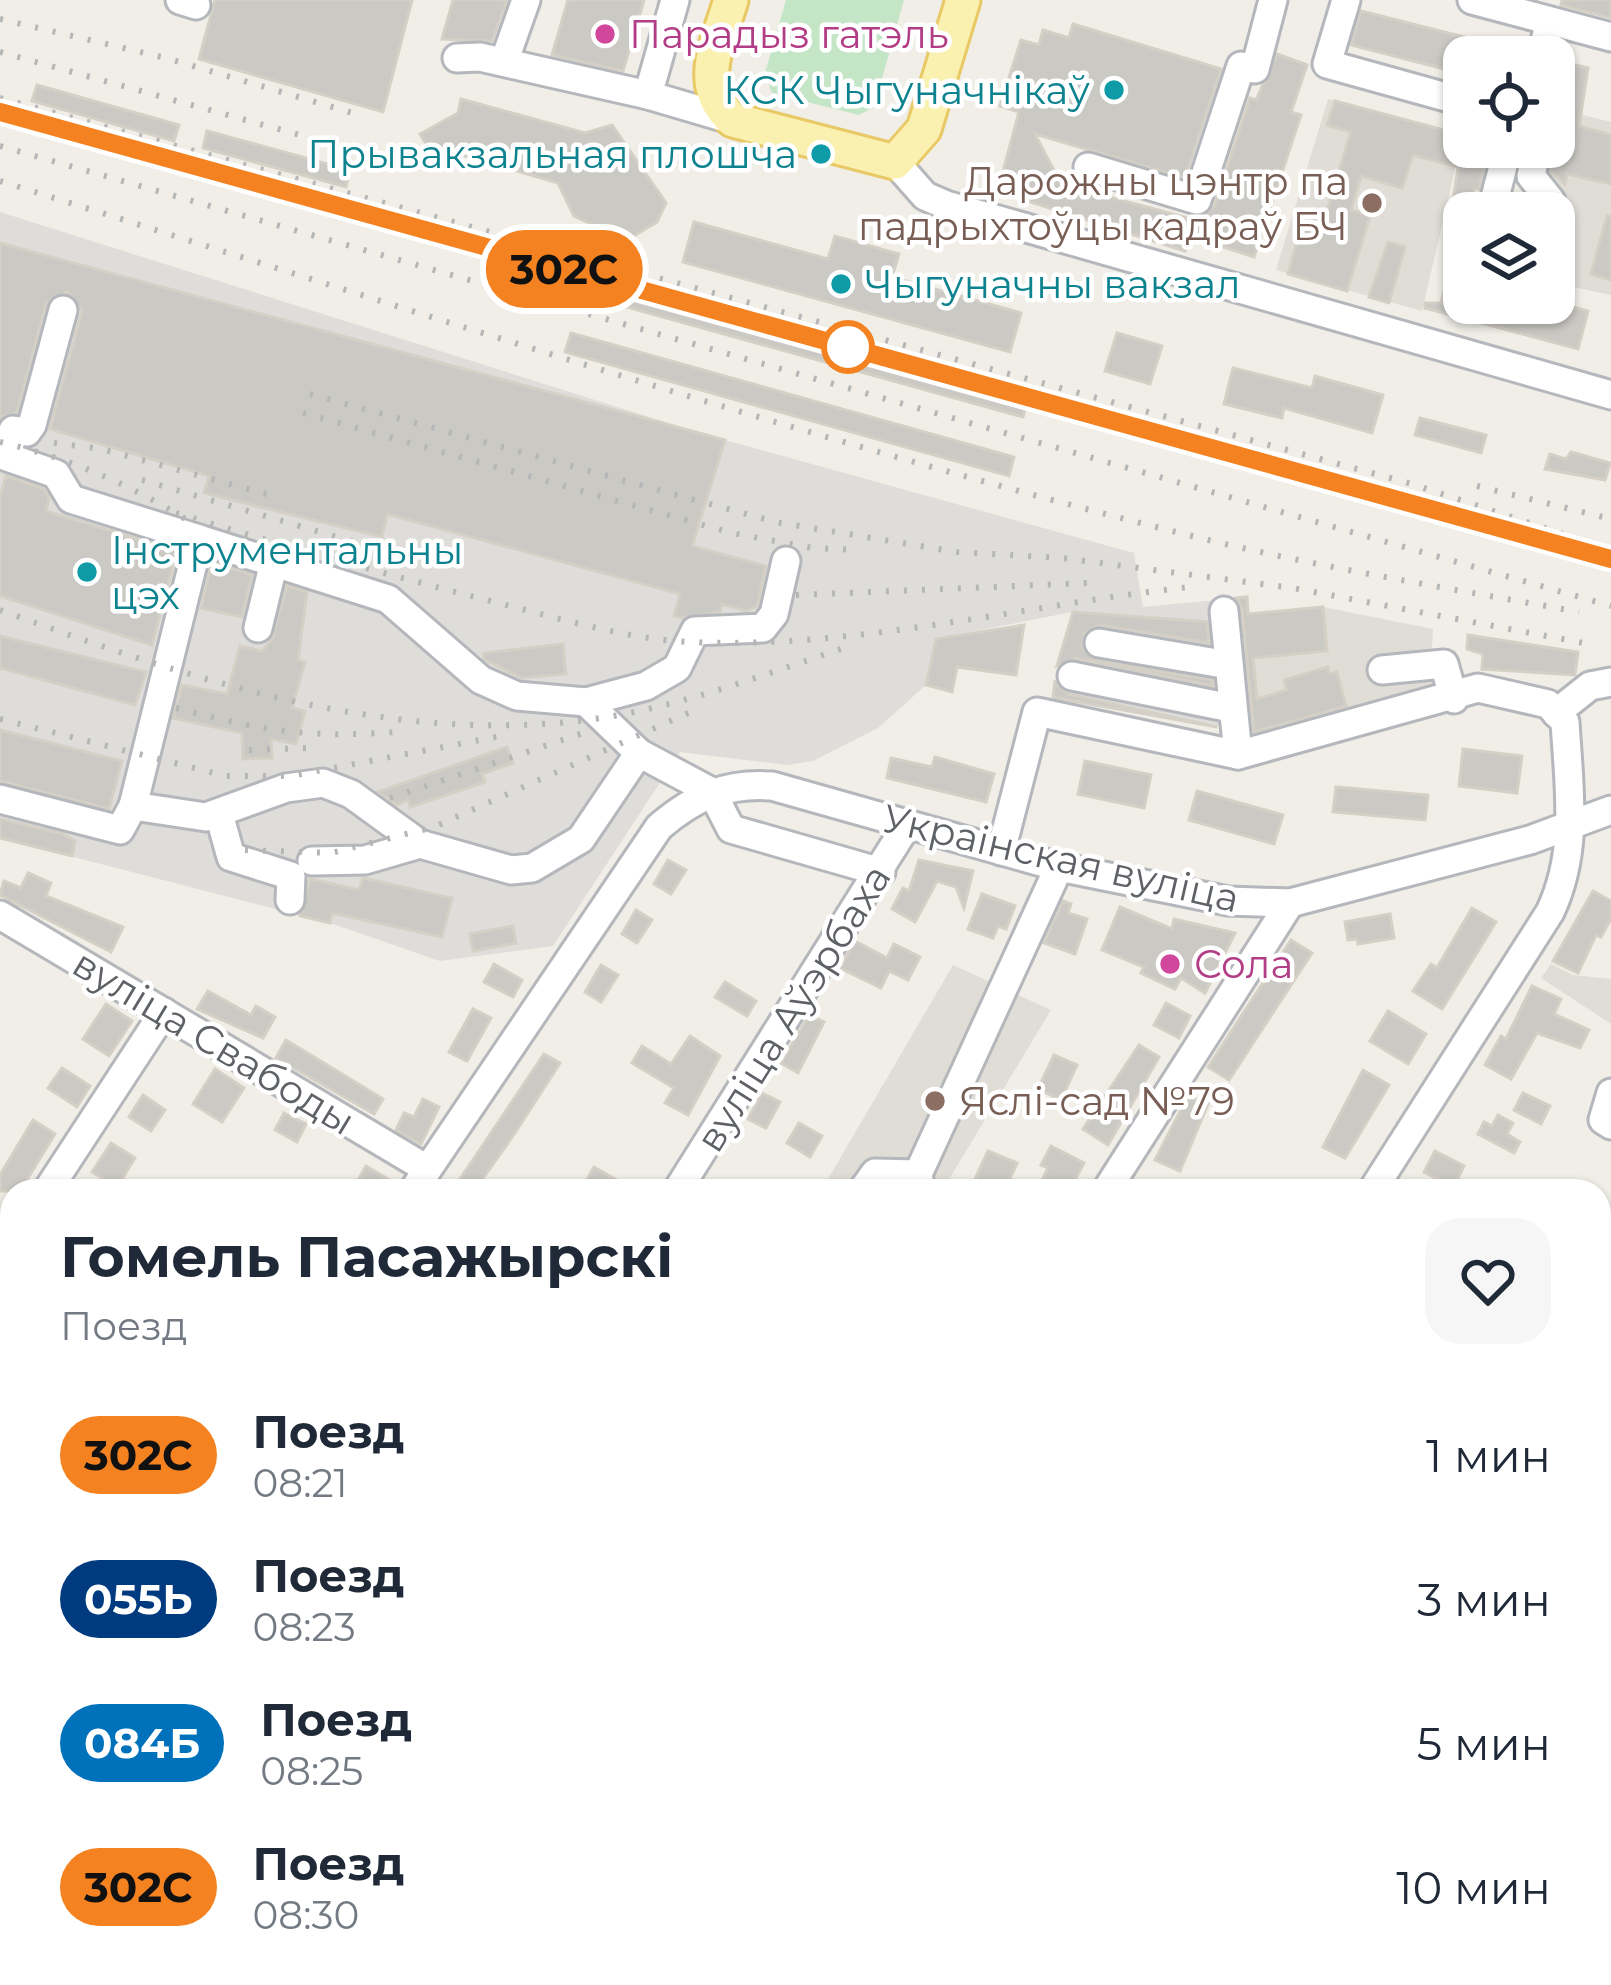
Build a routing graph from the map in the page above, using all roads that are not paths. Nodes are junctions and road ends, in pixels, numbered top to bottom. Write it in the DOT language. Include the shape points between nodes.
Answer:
graph roads {
  1 [pos="526,0"];
  2 [pos="675,0"];
  3 [pos="730,0"];
  4 [pos="963,0"];
  5 [pos="1273,0"];
  6 [pos="1346,0"];
  7 [pos="1472,0"];
  8 [pos="1550,21"];
  9 [pos="1546,36"];
  10 [pos="1611,37"];
  11 [pos="457,58"];
  12 [pos="504,62"];
  13 [pos="648,95"];
  14 [pos="1443,96"];
  15 [pos="733,120"];
  16 [pos="895,162"];
  17 [pos="1088,167"];
  18 [pos="63,310"];
  19 [pos="1611,395"];
  20 [pos="7,429"];
  21 [pos="200,538"];
  22 [pos="786,560"];
  23 [pos="274,562"];
  24 [pos="1224,611"];
  25 [pos="258,628"];
  26 [pos="1099,643"];
  27 [pos="1229,664"];
  28 [pos="1382,670"];
  29 [pos="1072,676"];
  30 [pos="1611,682"];
  31 [pos="1454,699"];
  32 [pos="586,702"];
  33 [pos="1231,708"];
  34 [pos="1556,713"];
  35 [pos="639,753"];
  36 [pos="1238,755"];
  37 [pos="712,792"];
  38 [pos="0,799"];
  39 [pos="133,806"];
  40 [pos="1611,810"];
  41 [pos="219,814"];
  42 [pos="1571,824"];
  43 [pos="907,825"];
  44 [pos="420,844"];
  45 [pos="1001,851"];
  46 [pos="312,861"];
  47 [pos="1059,866"];
  48 [pos="881,872"];
  49 [pos="290,900"];
  50 [pos="1290,903"];
  51 [pos="0,915"];
  52 [pos="164,1012"];
  53 [pos="1611,1093"];
  54 [pos="1611,1125"];
  55 [pos="55,1179"];
  56 [pos="418,1179"];
  57 [pos="421,1179"];
  58 [pos="685,1179"];
  59 [pos="871,1179"];
  60 [pos="904,1179"];
  61 [pos="920,1179"];
  62 [pos="1114,1179"];
  63 [pos="1380,1179"];
  1 -- 12 [label="street"];
  2 -- 13 [label="street"];
  3 -- 15 [label="main road" via="708,82 715,104"];
  4 -- 16 [label="main road" via="924,129"];
  5 -- 17 [label="street" via="1255,69 1241,66 1197,200"];
  6 -- 14 [label="street" via="1327,64"];
  7 -- 8 [label="street"];
  8 -- 9 [label="street"];
  8 -- 10 [label="street"];
  11 -- 12 [label="street"];
  12 -- 13 [label="street"];
  13 -- 15 [label="street"];
  15 -- 16 [label="main road"];
  16 -- 19 [label="street" via="925,196 946,205"];
  18 -- 20 [label="street" via="32,425 27,432"];
  20 -- 21 [label="street" via="8,457 56,474 71,499"];
  21 -- 23 [label="street"];
  21 -- 39 [label="street"];
  22 -- 32 [label="street" via="764,628 695,632 677,668 646,686"];
  23 -- 25 [label="street"];
  23 -- 32 [label="street" via="388,599 493,687"];
  24 -- 27 [label="street"];
  26 -- 27 [label="street"];
  27 -- 33 [label="street"];
  28 -- 31 [label="street" via="1444,664"];
  29 -- 33 [label="street"];
  30 -- 34 [label="street" via="1590,686"];
  31 -- 34 [label="street" via="1478,688 1522,695"];
  31 -- 36 [label="street"];
  32 -- 35 [label="street"];
  33 -- 36 [label="street"];
  34 -- 42 [label="street" via="1565,722"];
  35 -- 37 [label="street"];
  35 -- 44 [label="street" via="597,821 552,862 511,870"];
  36 -- 45 [label="street" via="1036,712"];
  37 -- 43 [label="street, Украінская вуліца" via="772,786"];
  37 -- 48 [label="street" via="731,829"];
  37 -- 57 [label="street, Украінская вуліца" via="658,827"];
  38 -- 39 [label="street" via="120,830"];
  39 -- 41 [label="street" via="194,818"];
  40 -- 42 [label="street, Украінская вуліца"];
  41 -- 44 [label="street" via="323,783"];
  41 -- 49 [label="street" via="231,857 291,876"];
  42 -- 50 [label="street, Украінская вуліца"];
  42 -- 63 [label="street" via="1566,879 1550,912"];
  43 -- 45 [label="street, Украінская вуліца"];
  43 -- 48 [label="street, вуліца Аўэрбаха"];
  44 -- 46 [label="street" via="364,860"];
  45 -- 47 [label="street, Украінская вуліца"];
  47 -- 50 [label="street, Украінская вуліца" via="1228,901"];
  47 -- 61 [label="street"];
  48 -- 58 [label="street, вуліца Аўэрбаха"];
  50 -- 62 [label="street"];
  51 -- 52 [label="street, вуліца Свабоды"];
  52 -- 55 [label="street"];
  52 -- 56 [label="street, вуліца Свабоды"];
  53 -- 54 [label="street" via="1604,1120"];
  59 -- 60 [label="street"];
}
